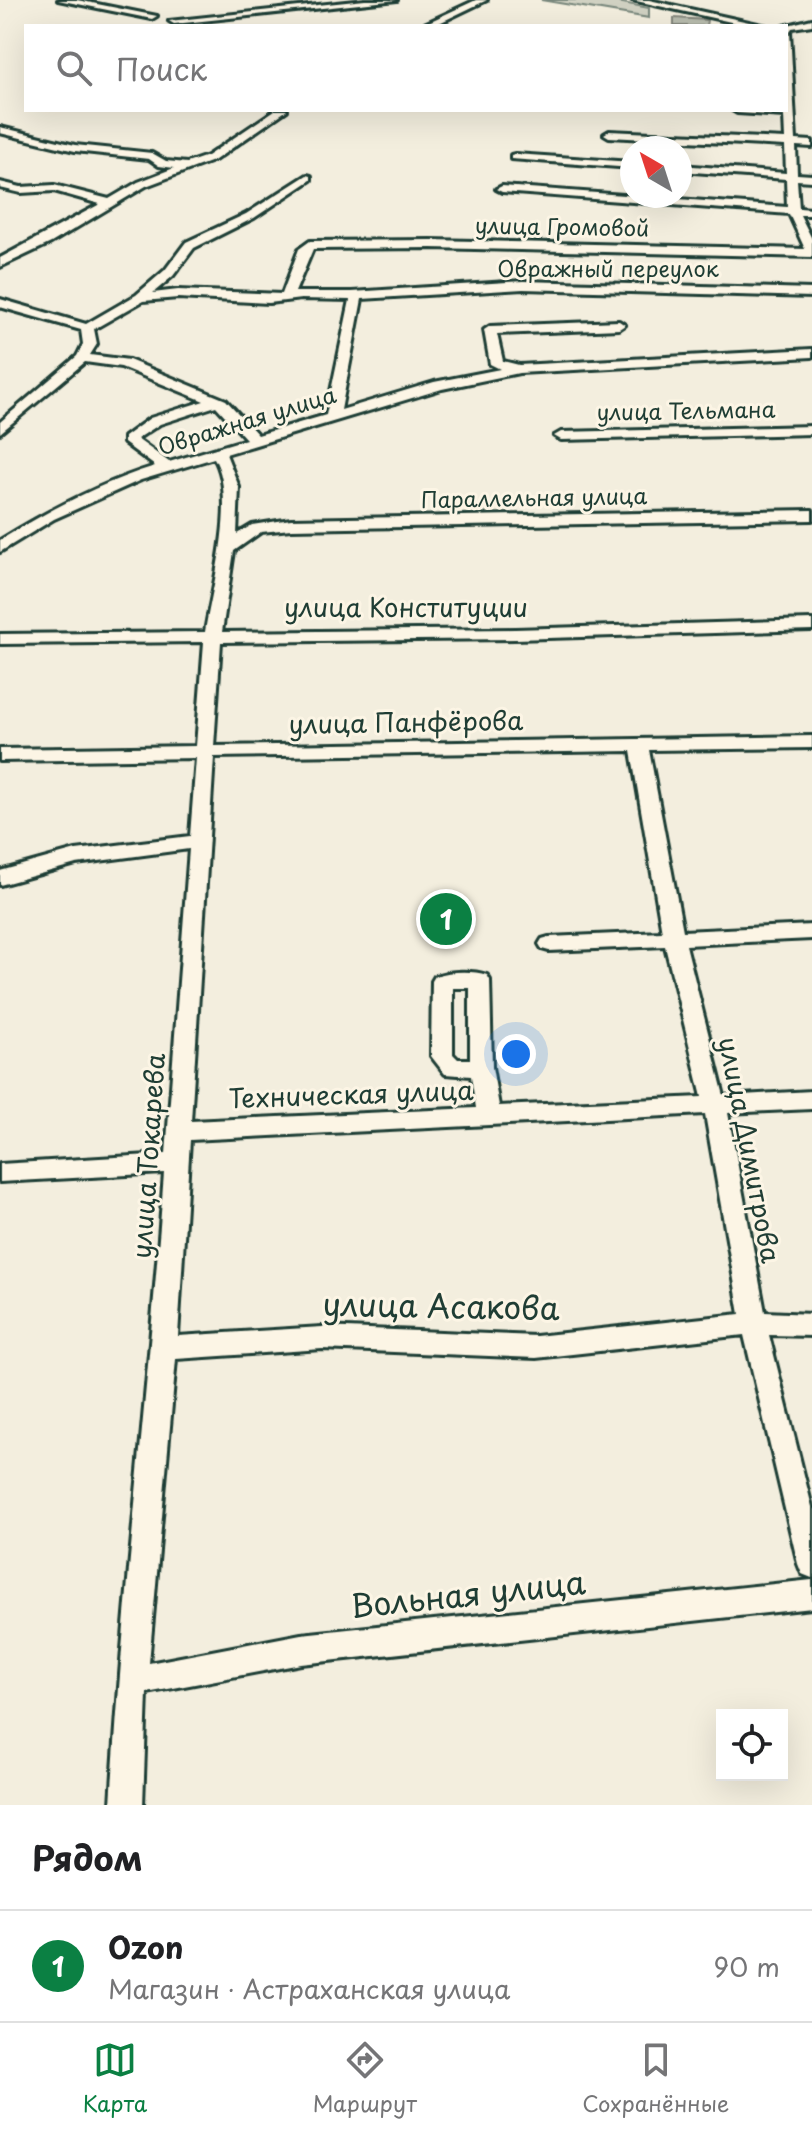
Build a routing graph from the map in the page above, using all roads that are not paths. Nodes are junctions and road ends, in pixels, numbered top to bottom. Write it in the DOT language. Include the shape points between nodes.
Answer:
graph roads {
  1 [pos="62,0"];
  2 [pos="284,0"];
  3 [pos="393,0"];
  4 [pos="483,0"];
  5 [pos="636,0"];
  6 [pos="277,11"];
  7 [pos="174,21"];
  8 [pos="812,22"];
  9 [pos="189,24"];
  10 [pos="429,24"];
  11 [pos="752,24"];
  12 [pos="788,28"];
  13 [pos="788,31"];
  14 [pos="812,36"];
  15 [pos="788,94"];
  16 [pos="279,112"];
  17 [pos="772,112"];
  18 [pos="790,113"];
  19 [pos="0,130"];
  20 [pos="609,134"];
  21 [pos="791,143"];
  22 [pos="812,144"];
  23 [pos="515,157"];
  24 [pos="620,164"];
  25 [pos="188,167"];
  26 [pos="692,169"];
  27 [pos="793,177"];
  28 [pos="307,178"];
  29 [pos="812,178"];
  30 [pos="0,185"];
  31 [pos="502,189"];
  32 [pos="111,203"];
  33 [pos="793,211"];
  34 [pos="812,212"];
  35 [pos="812,252"];
  36 [pos="0,263"];
  37 [pos="812,293"];
  38 [pos="354,296"];
  39 [pos="287,297"];
  40 [pos="140,298"];
  41 [pos="0,303"];
  42 [pos="619,325"];
  43 [pos="87,328"];
  44 [pos="812,353"];
  45 [pos="82,358"];
  46 [pos="519,369"];
  47 [pos="217,402"];
  48 [pos="332,418"];
  49 [pos="0,429"];
  50 [pos="812,430"];
  51 [pos="561,436"];
  52 [pos="255,440"];
  53 [pos="218,453"];
  54 [pos="167,468"];
  55 [pos="812,515"];
  56 [pos="0,547"];
  57 [pos="226,551"];
  58 [pos="812,625"];
  59 [pos="213,636"];
  60 [pos="0,639"];
  61 [pos="812,742"];
  62 [pos="639,745"];
  63 [pos="204,752"];
  64 [pos="0,755"];
  65 [pos="197,841"];
  66 [pos="0,878"];
  67 [pos="812,932"];
  68 [pos="674,939"];
  69 [pos="549,944"];
  70 [pos="481,1067"];
  71 [pos="812,1100"];
  72 [pos="715,1104"];
  73 [pos="489,1117"];
  74 [pos="179,1131"];
  75 [pos="177,1163"];
  76 [pos="0,1173"];
  77 [pos="754,1323"];
  78 [pos="812,1325"];
  79 [pos="164,1348"];
  80 [pos="812,1564"];
  81 [pos="812,1594"];
  82 [pos="133,1681"];
  83 [pos="127,1805"];
  1 -- 7 [label="street" via="148,11"];
  2 -- 6 [label="street"];
  3 -- 6 [label="street"];
  4 -- 10 [label="street"];
  5 -- 11 [label="street"];
  6 -- 7 [label="street"];
  7 -- 9 [label="street"];
  8 -- 12 [label="street"];
  13 -- 14 [label="street"];
  15 -- 18 [label="street"];
  16 -- 25 [label="street" via="227,149"];
  17 -- 18 [label="street"];
  18 -- 21 [label="street"];
  19 -- 25 [label="street"];
  20 -- 21 [label="street"];
  21 -- 22 [label="street"];
  21 -- 27 [label="street"];
  23 -- 24 [label="street"];
  25 -- 32 [label="street" via="142,184"];
  26 -- 27 [label="street"];
  27 -- 29 [label="street"];
  27 -- 33 [label="street"];
  28 -- 40 [label="street" via="250,216 190,245"];
  30 -- 32 [label="street" via="54,188"];
  31 -- 33 [label="street"];
  32 -- 36 [label="street"];
  33 -- 34 [label="street"];
  33 -- 35 [label="street"];
  35 -- 39 [label="street, улица Громовой" via="310,245"];
  37 -- 38 [label="street, Овражный переулок" via="523,285"];
  38 -- 39 [label="street, Овражный переулок"];
  38 -- 48 [label="street"];
  39 -- 40 [label="street, Овражный переулок"];
  40 -- 43 [label="street"];
  41 -- 43 [label="street"];
  42 -- 46 [label="street" via="490,330 497,364"];
  43 -- 45 [label="street" via="90,344"];
  44 -- 46 [label="street, Овражная улица"];
  45 -- 47 [label="street" via="124,363"];
  45 -- 49 [label="street"];
  46 -- 48 [label="street, Овражная улица" via="439,385"];
  47 -- 52 [label="street"];
  47 -- 54 [label="street" via="132,433 129,440"];
  48 -- 52 [label="street, Овражная улица"];
  50 -- 51 [label="street, улица Тельмана"];
  52 -- 53 [label="street, Овражная улица"];
  53 -- 54 [label="street, Овражная улица"];
  53 -- 57 [label="street, улица Токарева" via="230,470 232,493"];
  54 -- 56 [label="street, Овражная улица" via="49,516"];
  55 -- 57 [label="street, Параллельная улица" via="291,524 246,532"];
  57 -- 59 [label="street, улица Токарева"];
  58 -- 59 [label="street, улица Конституции"];
  59 -- 60 [label="street, улица Конституции"];
  59 -- 63 [label="street, улица Токарева"];
  61 -- 62 [label="street, улица Панфёрова"];
  62 -- 63 [label="street, улица Панфёрова"];
  62 -- 68 [label="street, улица Димитрова"];
  63 -- 64 [label="street, улица Панфёрова"];
  63 -- 65 [label="street, улица Токарева"];
  65 -- 66 [label="street" via="76,857"];
  65 -- 74 [label="street, улица Токарева"];
  67 -- 68 [label="street"];
  68 -- 69 [label="street"];
  68 -- 72 [label="street, улица Димитрова"];
  70 -- 73 [label="street"];
  71 -- 72 [label="street, Техническая улица"];
  72 -- 73 [label="street, Техническая улица"];
  72 -- 77 [label="street, улица Димитрова"];
  73 -- 74 [label="street, Техническая улица"];
  74 -- 75 [label="street, улица Токарева"];
  75 -- 76 [label="street"];
  75 -- 79 [label="street, улица Токарева"];
  77 -- 78 [label="street, улица Асакова"];
  77 -- 79 [label="street, улица Асакова" via="536,1347 322,1338"];
  77 -- 80 [label="street, улица Димитрова"];
  79 -- 82 [label="street, улица Токарева"];
  81 -- 82 [label="street, Вольная улица" via="301,1649"];
  82 -- 83 [label="street, улица Токарева"];
}
